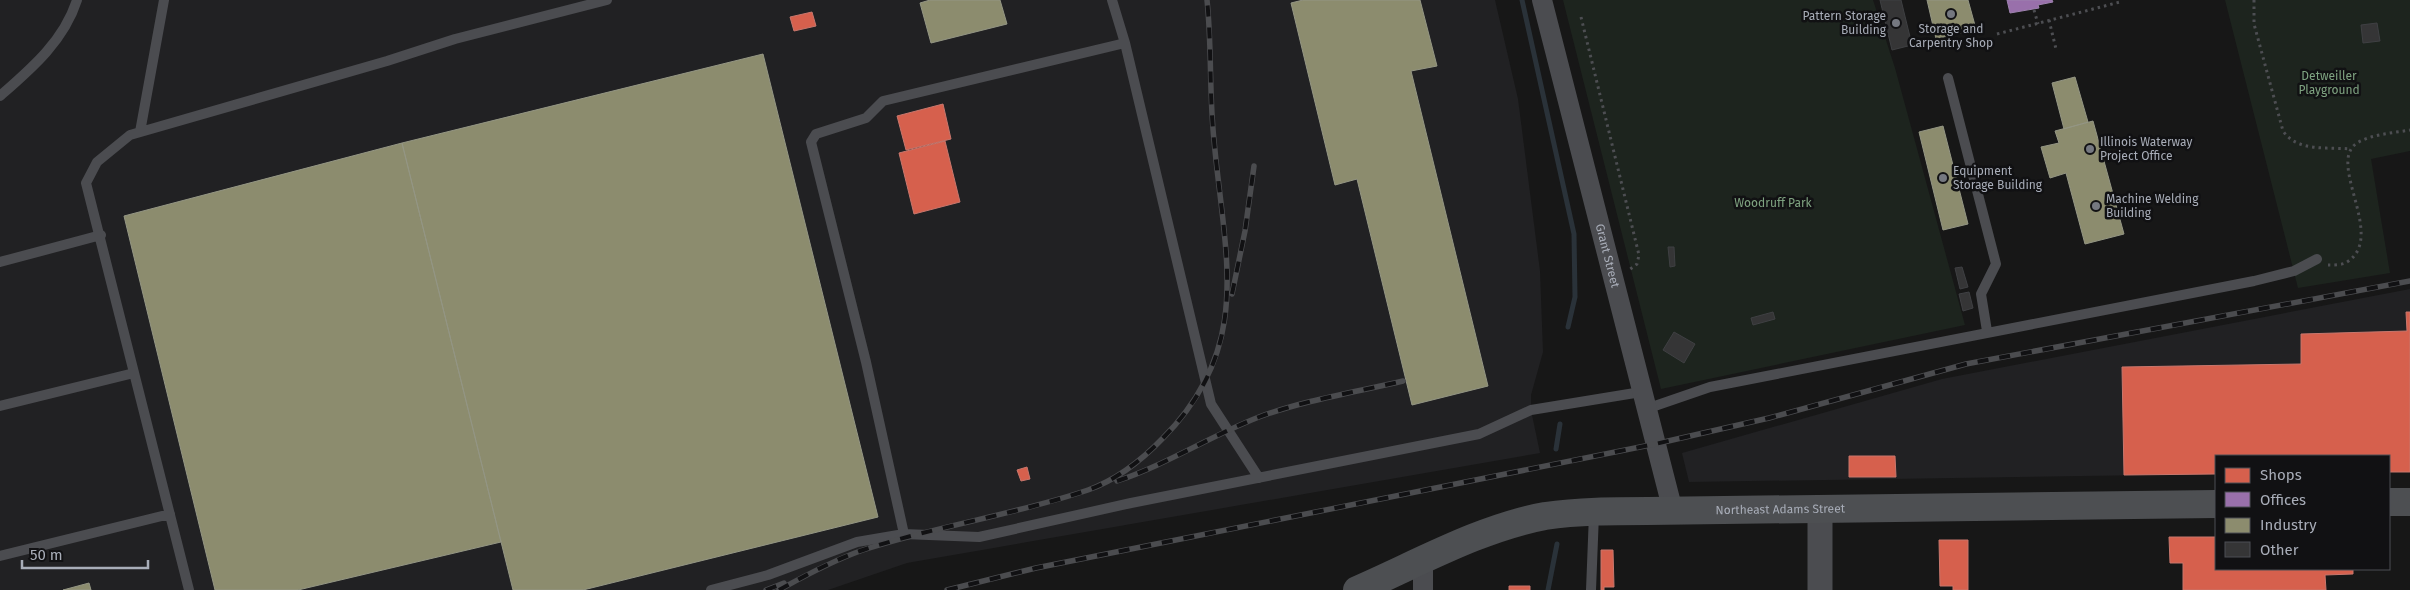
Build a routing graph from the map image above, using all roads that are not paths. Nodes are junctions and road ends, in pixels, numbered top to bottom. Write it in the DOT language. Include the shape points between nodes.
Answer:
graph roads {
  1 [pos="77,0"];
  2 [pos="164,0"];
  3 [pos="606,0"];
  4 [pos="1112,0"];
  5 [pos="1542,0"];
  6 [pos="1125,43"];
  7 [pos="1948,78"];
  8 [pos="0,96"];
  9 [pos="140,132"];
  10 [pos="101,235"];
  11 [pos="2317,259"];
  12 [pos="0,262"];
  13 [pos="1987,331"];
  14 [pos="134,373"];
  15 [pos="1644,400"];
  16 [pos="0,406"];
  17 [pos="1259,478"];
  18 [pos="2390,502"];
  19 [pos="2410,502"];
  20 [pos="2215,504"];
  21 [pos="1820,510"];
  22 [pos="1673,511"];
  23 [pos="1594,512"];
  24 [pos="170,514"];
  25 [pos="904,534"];
  26 [pos="0,556"];
  27 [pos="1422,560"];
  28 [pos="189,590"];
  29 [pos="711,590"];
  30 [pos="1357,590"];
  31 [pos="1423,590"];
  32 [pos="1591,590"];
  33 [pos="1820,590"];
  1 -- 8 [label="lane" via="56,41 40,61"];
  2 -- 9 [label="lane"];
  3 -- 9 [label="lane" via="455,39"];
  4 -- 6 [label="lane"];
  5 -- 15 [label="street, Grant Street"];
  6 -- 17 [label="lane" via="1211,404"];
  6 -- 25 [label="lane" via="884,100 866,118 816,134 810,142 866,362"];
  7 -- 13 [label="lane" via="1996,264 1981,294"];
  9 -- 10 [label="lane" via="130,135 97,162 86,184"];
  10 -- 12 [label="lane"];
  10 -- 14 [label="lane"];
  11 -- 13 [label="lane" via="2294,271 2254,281"];
  13 -- 15 [label="lane" via="1907,350"];
  14 -- 16 [label="lane"];
  14 -- 24 [label="lane"];
  15 -- 17 [label="lane" via="1531,410 1479,434"];
  15 -- 22 [label="street, Grant Street"];
  17 -- 25 [label="lane" via="979,536"];
  18 -- 19 [label="main road"];
  20 -- 21 [label="main road, Northeast Adams Street"];
  21 -- 22 [label="main road, Northeast Adams Street"];
  21 -- 33 [label="street"];
  22 -- 23 [label="main road, Northeast Adams Street"];
  23 -- 27 [label="main road, Northeast Adams Street" via="1544,517 1517,524"];
  23 -- 32 [label="lane"];
  24 -- 26 [label="lane"];
  24 -- 28 [label="lane"];
  25 -- 29 [label="lane" via="857,542 768,576"];
  27 -- 30 [label="main road, Northeast Adams Street"];
  27 -- 31 [label="street"];
}
